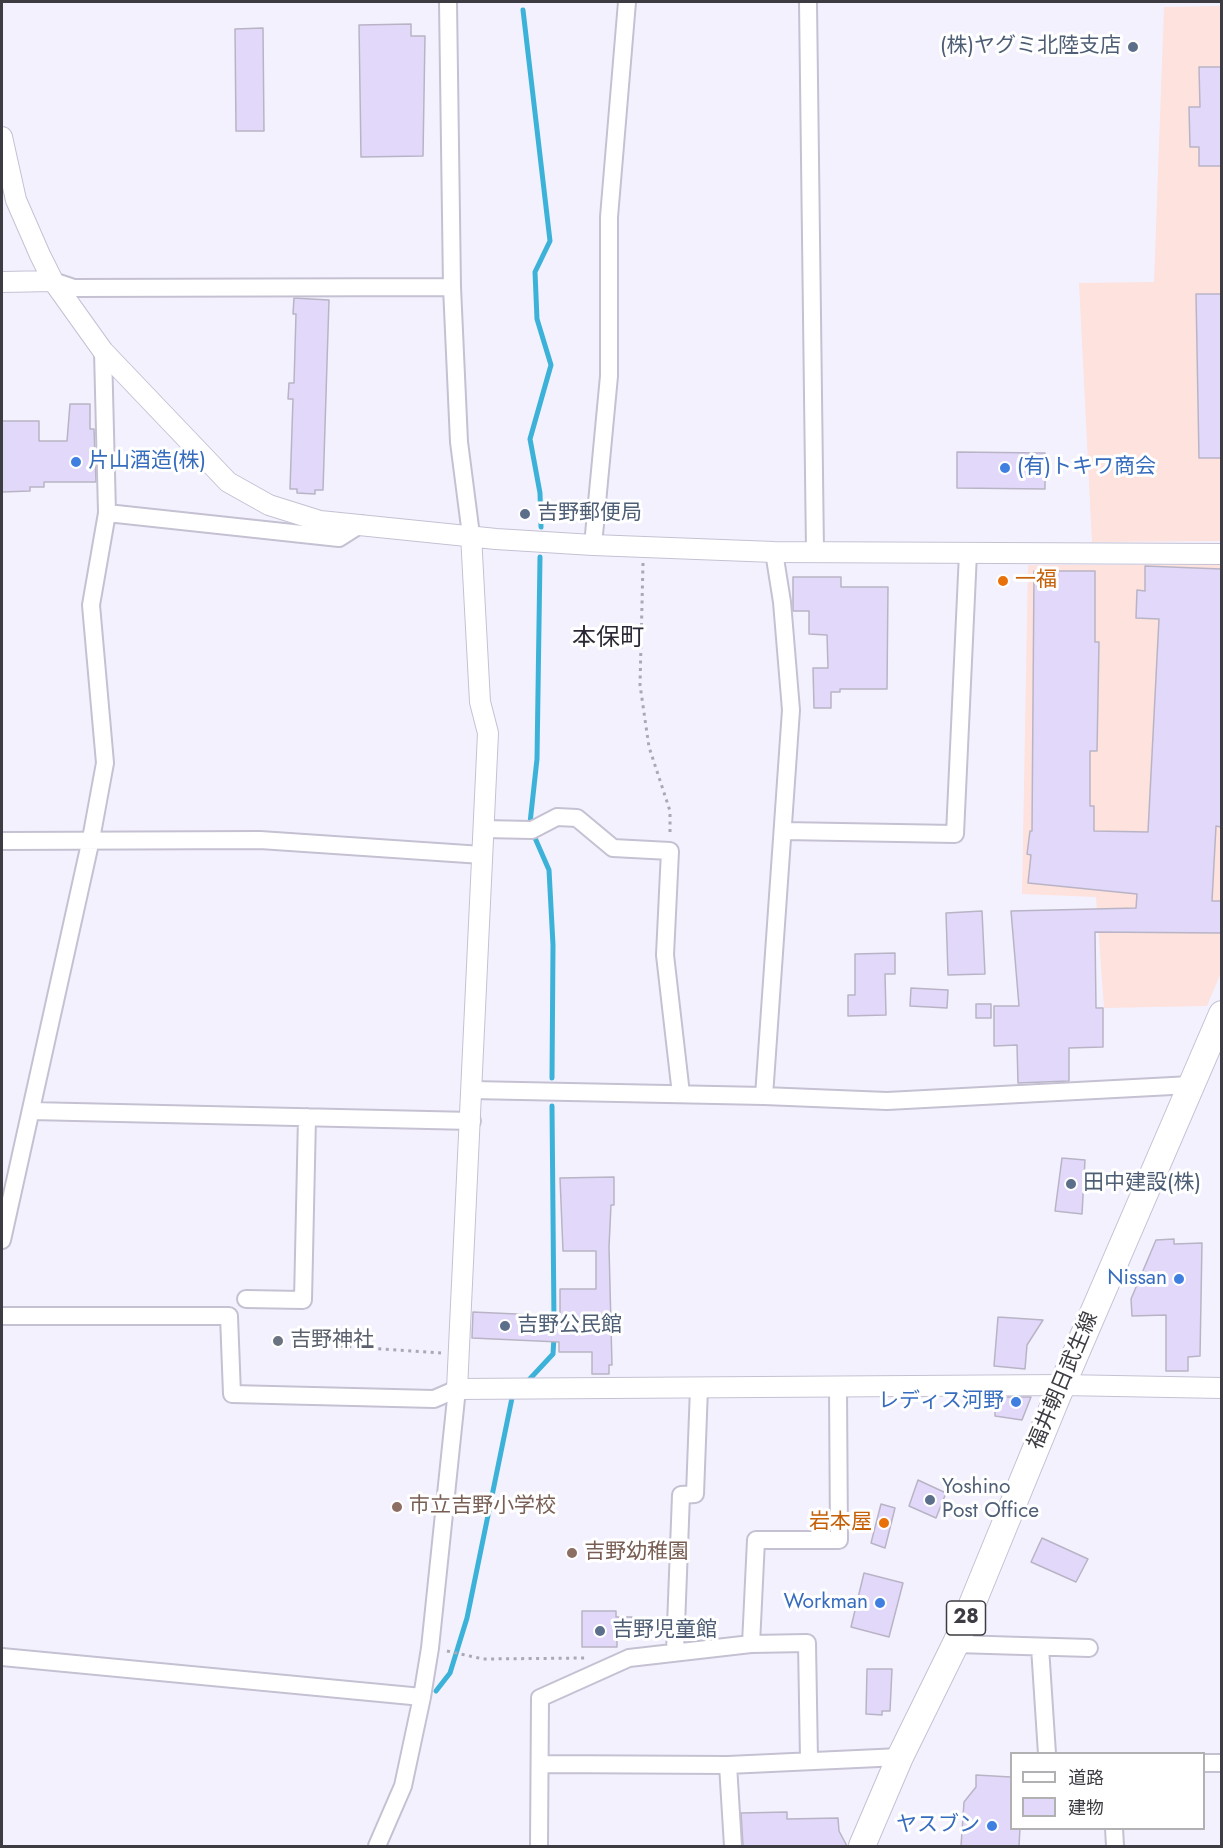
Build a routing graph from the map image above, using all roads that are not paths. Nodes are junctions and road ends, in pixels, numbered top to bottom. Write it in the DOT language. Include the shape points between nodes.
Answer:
graph roads {
  1 [pos="448,2"];
  2 [pos="627,2"];
  3 [pos="808,2"];
  4 [pos="2,137"];
  5 [pos="52,281"];
  6 [pos="2,282"];
  7 [pos="452,286"];
  8 [pos="103,351"];
  9 [pos="107,513"];
  10 [pos="361,524"];
  11 [pos="471,535"];
  12 [pos="594,545"];
  13 [pos="774,552"];
  14 [pos="815,552"];
  15 [pos="968,553"];
  16 [pos="1221,554"];
  17 [pos="483,829"];
  18 [pos="784,831"];
  19 [pos="91,839"];
  20 [pos="2,841"];
  21 [pos="482,855"];
  22 [pos="1221,1014"];
  23 [pos="1191,1085"];
  24 [pos="472,1090"];
  25 [pos="681,1094"];
  26 [pos="764,1096"];
  27 [pos="31,1111"];
  28 [pos="307,1117"];
  29 [pos="472,1121"];
  30 [pos="2,1240"];
  31 [pos="246,1299"];
  32 [pos="2,1316"];
  33 [pos="1062,1385"];
  34 [pos="699,1388"];
  35 [pos="838,1388"];
  36 [pos="1221,1388"];
  37 [pos="457,1389"];
  38 [pos="751,1644"];
  39 [pos="956,1644"];
  40 [pos="1040,1647"];
  41 [pos="1089,1648"];
  42 [pos="675,1652"];
  43 [pos="2,1657"];
  44 [pos="422,1697"];
  45 [pos="1047,1752"];
  46 [pos="900,1757"];
  47 [pos="809,1760"];
  48 [pos="1205,1763"];
  49 [pos="1221,1763"];
  50 [pos="540,1764"];
  51 [pos="728,1765"];
  52 [pos="1114,1830"];
  53 [pos="377,1846"];
  54 [pos="539,1846"];
  55 [pos="733,1846"];
  56 [pos="862,1846"];
  57 [pos="1115,1846"];
  1 -- 7 [label="street"];
  2 -- 12 [label="street" via="609,217 609,376"];
  3 -- 14 [label="street"];
  4 -- 5 [label="street" via="16,200"];
  5 -- 6 [label="street"];
  5 -- 7 [label="street" via="74,288"];
  5 -- 8 [label="street"];
  7 -- 11 [label="street" via="459,442"];
  8 -- 9 [label="street"];
  8 -- 10 [label="street" via="228,482 269,506 320,521"];
  9 -- 10 [label="street" via="339,538"];
  9 -- 19 [label="street" via="91,605 105,763"];
  10 -- 11 [label="street"];
  11 -- 12 [label="street"];
  11 -- 17 [label="street" via="480,702 488,733"];
  12 -- 13 [label="street"];
  13 -- 14 [label="street"];
  13 -- 18 [label="street" via="791,710"];
  14 -- 15 [label="street"];
  15 -- 16 [label="street"];
  15 -- 18 [label="street" via="955,834"];
  17 -- 21 [label="street"];
  17 -- 25 [label="street" via="532,830 557,817 577,818 613,848 670,851 665,955"];
  18 -- 26 [label="street"];
  19 -- 20 [label="street"];
  19 -- 21 [label="street" via="260,840"];
  19 -- 27 [label="street"];
  21 -- 24 [label="street"];
  22 -- 23 [label="main road, 福井朝日武生線 / 28"];
  23 -- 26 [label="street" via="887,1101"];
  23 -- 33 [label="main road, 福井朝日武生線 / 28"];
  24 -- 25 [label="street"];
  24 -- 29 [label="street"];
  25 -- 26 [label="street"];
  27 -- 28 [label="street"];
  27 -- 30 [label="street"];
  28 -- 29 [label="street"];
  28 -- 31 [label="street" via="303,1300"];
  29 -- 37 [label="street"];
  32 -- 37 [label="street" via="230,1316 232,1394 434,1399"];
  33 -- 35 [label="street"];
  33 -- 36 [label="street"];
  33 -- 39 [label="main road, 福井朝日武生線 / 28"];
  34 -- 35 [label="street"];
  34 -- 37 [label="street"];
  34 -- 42 [label="street" via="696,1494 681,1495"];
  35 -- 38 [label="street" via="839,1540 756,1540"];
  37 -- 44 [label="street"];
  38 -- 42 [label="street"];
  38 -- 47 [label="street" via="807,1643"];
  39 -- 40 [label="street"];
  39 -- 46 [label="main road, 福井朝日武生線 / 28"];
  40 -- 41 [label="street"];
  40 -- 45 [label="street"];
  42 -- 50 [label="street" via="629,1658 540,1698"];
  43 -- 44 [label="street"];
  44 -- 53 [label="street" via="403,1786"];
  46 -- 47 [label="street"];
  46 -- 56 [label="main road, 福井朝日武生線 / 28"];
  47 -- 51 [label="street"];
  48 -- 49 [label="street"];
  50 -- 51 [label="street"];
  50 -- 54 [label="street"];
  51 -- 55 [label="street"];
  52 -- 57 [label="street"];
}
